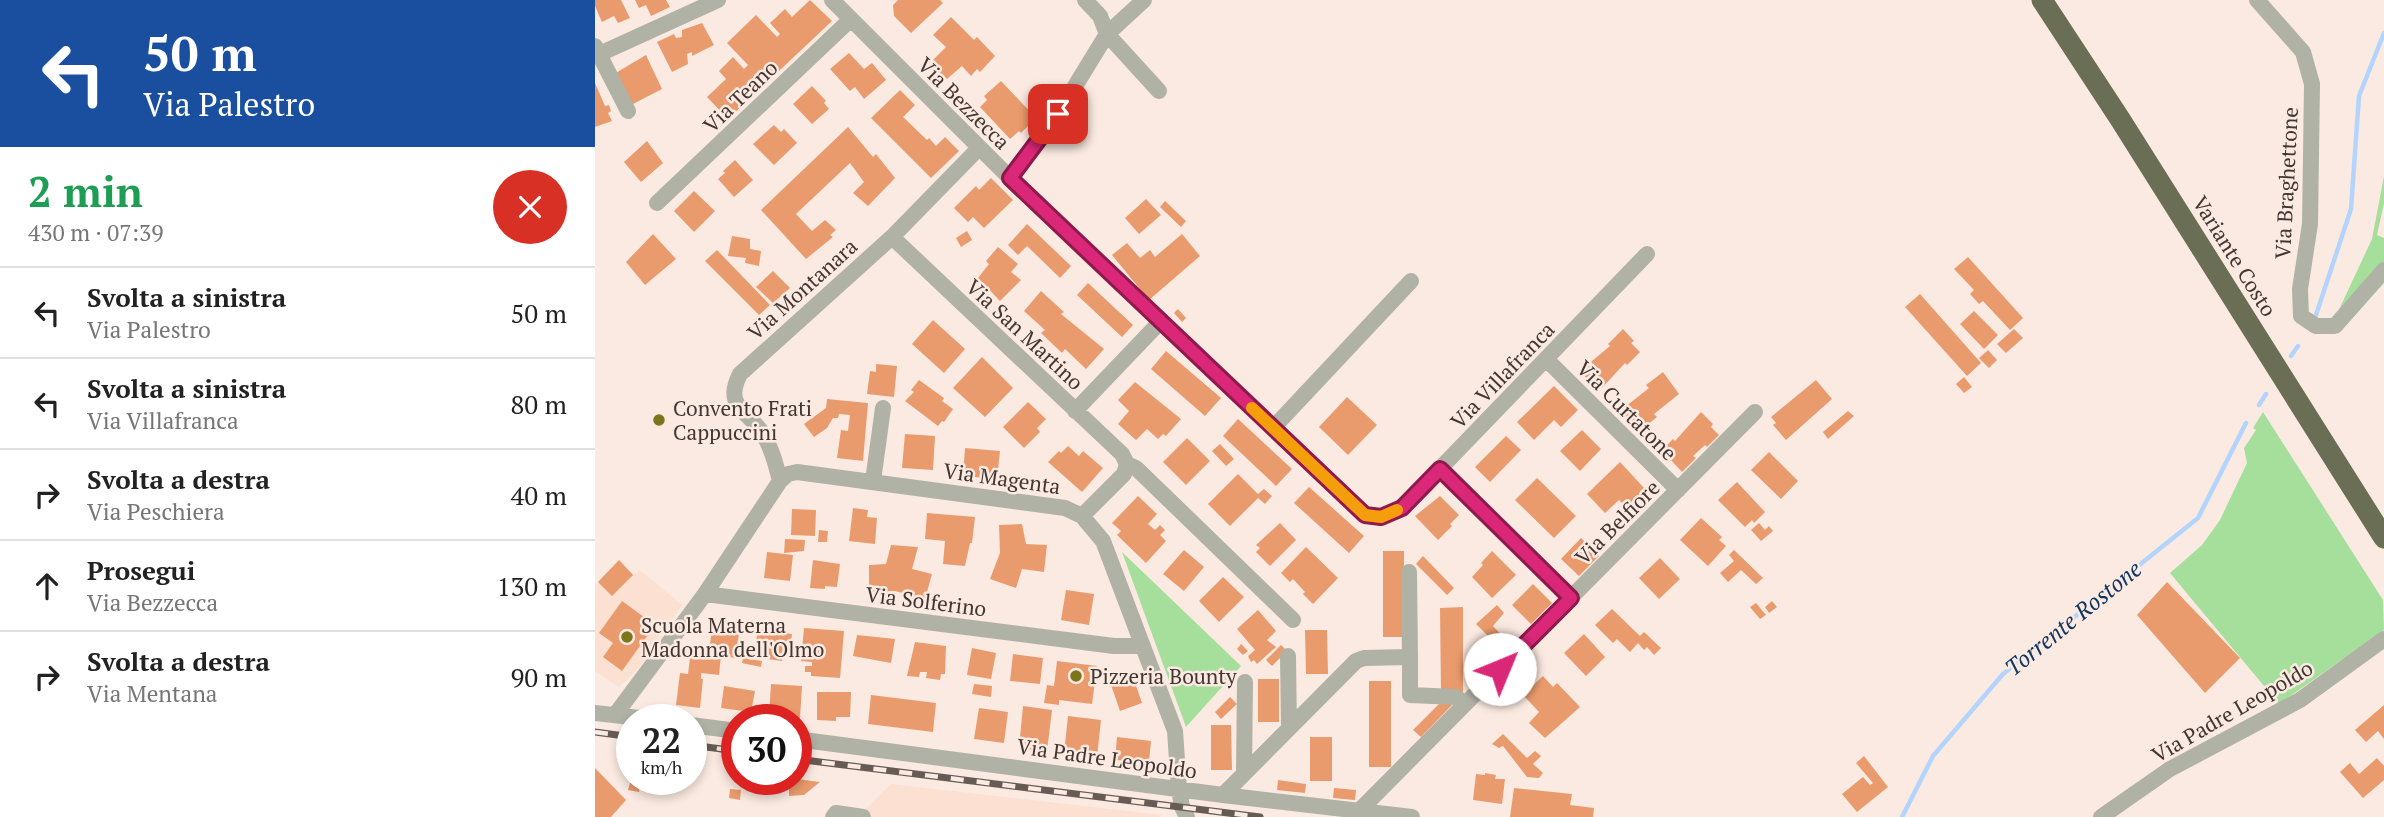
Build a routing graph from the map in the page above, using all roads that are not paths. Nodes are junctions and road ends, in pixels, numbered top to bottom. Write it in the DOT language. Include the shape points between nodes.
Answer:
graph roads {
  1 [pos="718,0"];
  2 [pos="832,0"];
  3 [pos="1085,0"];
  4 [pos="1144,0"];
  5 [pos="2042,0"];
  6 [pos="2257,0"];
  7 [pos="851,19"];
  8 [pos="1107,34"];
  9 [pos="596,52"];
  10 [pos="1159,92"];
  11 [pos="628,111"];
  12 [pos="979,148"];
  13 [pos="1010,178"];
  14 [pos="657,203"];
  15 [pos="892,237"];
  16 [pos="1647,254"];
  17 [pos="2384,270"];
  18 [pos="1411,281"];
  19 [pos="1161,321"];
  20 [pos="1547,360"];
  21 [pos="883,408"];
  22 [pos="1075,411"];
  23 [pos="1755,412"];
  24 [pos="1273,428"];
  25 [pos="1127,464"];
  26 [pos="1440,469"];
  27 [pos="780,481"];
  28 [pos="873,481"];
  29 [pos="1678,490"];
  30 [pos="1082,516"];
  31 [pos="1381,517"];
  32 [pos="2384,538"];
  33 [pos="1409,572"];
  34 [pos="705,594"];
  35 [pos="1571,598"];
  36 [pos="1293,620"];
  37 [pos="2384,639"];
  38 [pos="1143,646"];
  39 [pos="1288,656"];
  40 [pos="1410,657"];
  41 [pos="1245,682"];
  42 [pos="1464,704"];
  43 [pos="595,713"];
  44 [pos="615,715"];
  45 [pos="1289,728"];
  46 [pos="812,741"];
  47 [pos="1244,773"];
  48 [pos="1179,789"];
  49 [pos="1223,795"];
  50 [pos="1360,810"];
  51 [pos="833,817"];
  52 [pos="863,817"];
  53 [pos="1187,817"];
  54 [pos="1412,817"];
  55 [pos="2101,817"];
  1 -- 9 [label="street"];
  2 -- 7 [label="street, Via Bezzecca"];
  3 -- 8 [label="street" via="1100,16"];
  4 -- 8 [label="street"];
  5 -- 32 [label="highway, Variante Costo"];
  6 -- 17 [label="street, Via Braghettone" via="2304,52 2312,84 2310,224 2300,289 2301,316 2316,326 2335,326"];
  7 -- 12 [label="street, Via Bezzecca"];
  7 -- 14 [label="street, Via Teano"];
  8 -- 10 [label="street"];
  8 -- 13 [label="street" via="1058,114"];
  9 -- 11 [label="street"];
  12 -- 13 [label="street, Via Bezzecca"];
  12 -- 15 [label="street, Via Montanara"];
  13 -- 19 [label="street, Via Bezzecca"];
  15 -- 22 [label="street, Via San Martino"];
  15 -- 27 [label="street, Via Montanara" via="740,374 735,385 736,404 771,447"];
  16 -- 20 [label="street, Via Villafranca"];
  18 -- 24 [label="street"];
  19 -- 22 [label="street"];
  19 -- 24 [label="street, Via Bezzecca"];
  20 -- 26 [label="street, Via Villafranca"];
  20 -- 29 [label="street, Via Curtatone"];
  21 -- 28 [label="street"];
  22 -- 25 [label="street, Via San Martino"];
  23 -- 29 [label="street, Via Belfiore"];
  24 -- 31 [label="street, Via Bezzecca" via="1365,515"];
  25 -- 30 [label="street" via="1124,474"];
  25 -- 36 [label="street, Via San Martino"];
  26 -- 31 [label="street, Via Villafranca" via="1402,508"];
  26 -- 35 [label="street"];
  27 -- 28 [label="street, Via Magenta" via="797,472"];
  27 -- 34 [label="street"];
  28 -- 30 [label="street, Via Magenta" via="1065,508"];
  29 -- 35 [label="street, Via Belfiore"];
  30 -- 38 [label="street, Via Magenta" via="1103,541"];
  33 -- 40 [label="street"];
  34 -- 38 [label="street, Via Solferino"];
  34 -- 44 [label="street"];
  35 -- 42 [label="street, Via Belfiore"];
  37 -- 55 [label="street, Via Padre Leopoldo" via="2300,700 2170,769"];
  38 -- 48 [label="street, Via Magenta" via="1175,731"];
  39 -- 45 [label="street"];
  40 -- 42 [label="street" via="1411,695 1456,697"];
  40 -- 45 [label="street" via="1356,661"];
  41 -- 47 [label="street"];
  42 -- 50 [label="street, Via Belfiore"];
  43 -- 44 [label="street"];
  45 -- 47 [label="street"];
  46 -- 48 [label="street, Via Padre Leopoldo"];
  47 -- 49 [label="street"];
  48 -- 49 [label="street, Via Padre Leopoldo"];
  48 -- 53 [label="street, Via Magenta"];
  49 -- 50 [label="street, Via Padre Leopoldo"];
  50 -- 54 [label="street, Via Padre Leopoldo"];
  51 -- 52 [label="street" via="836,813"];
}
